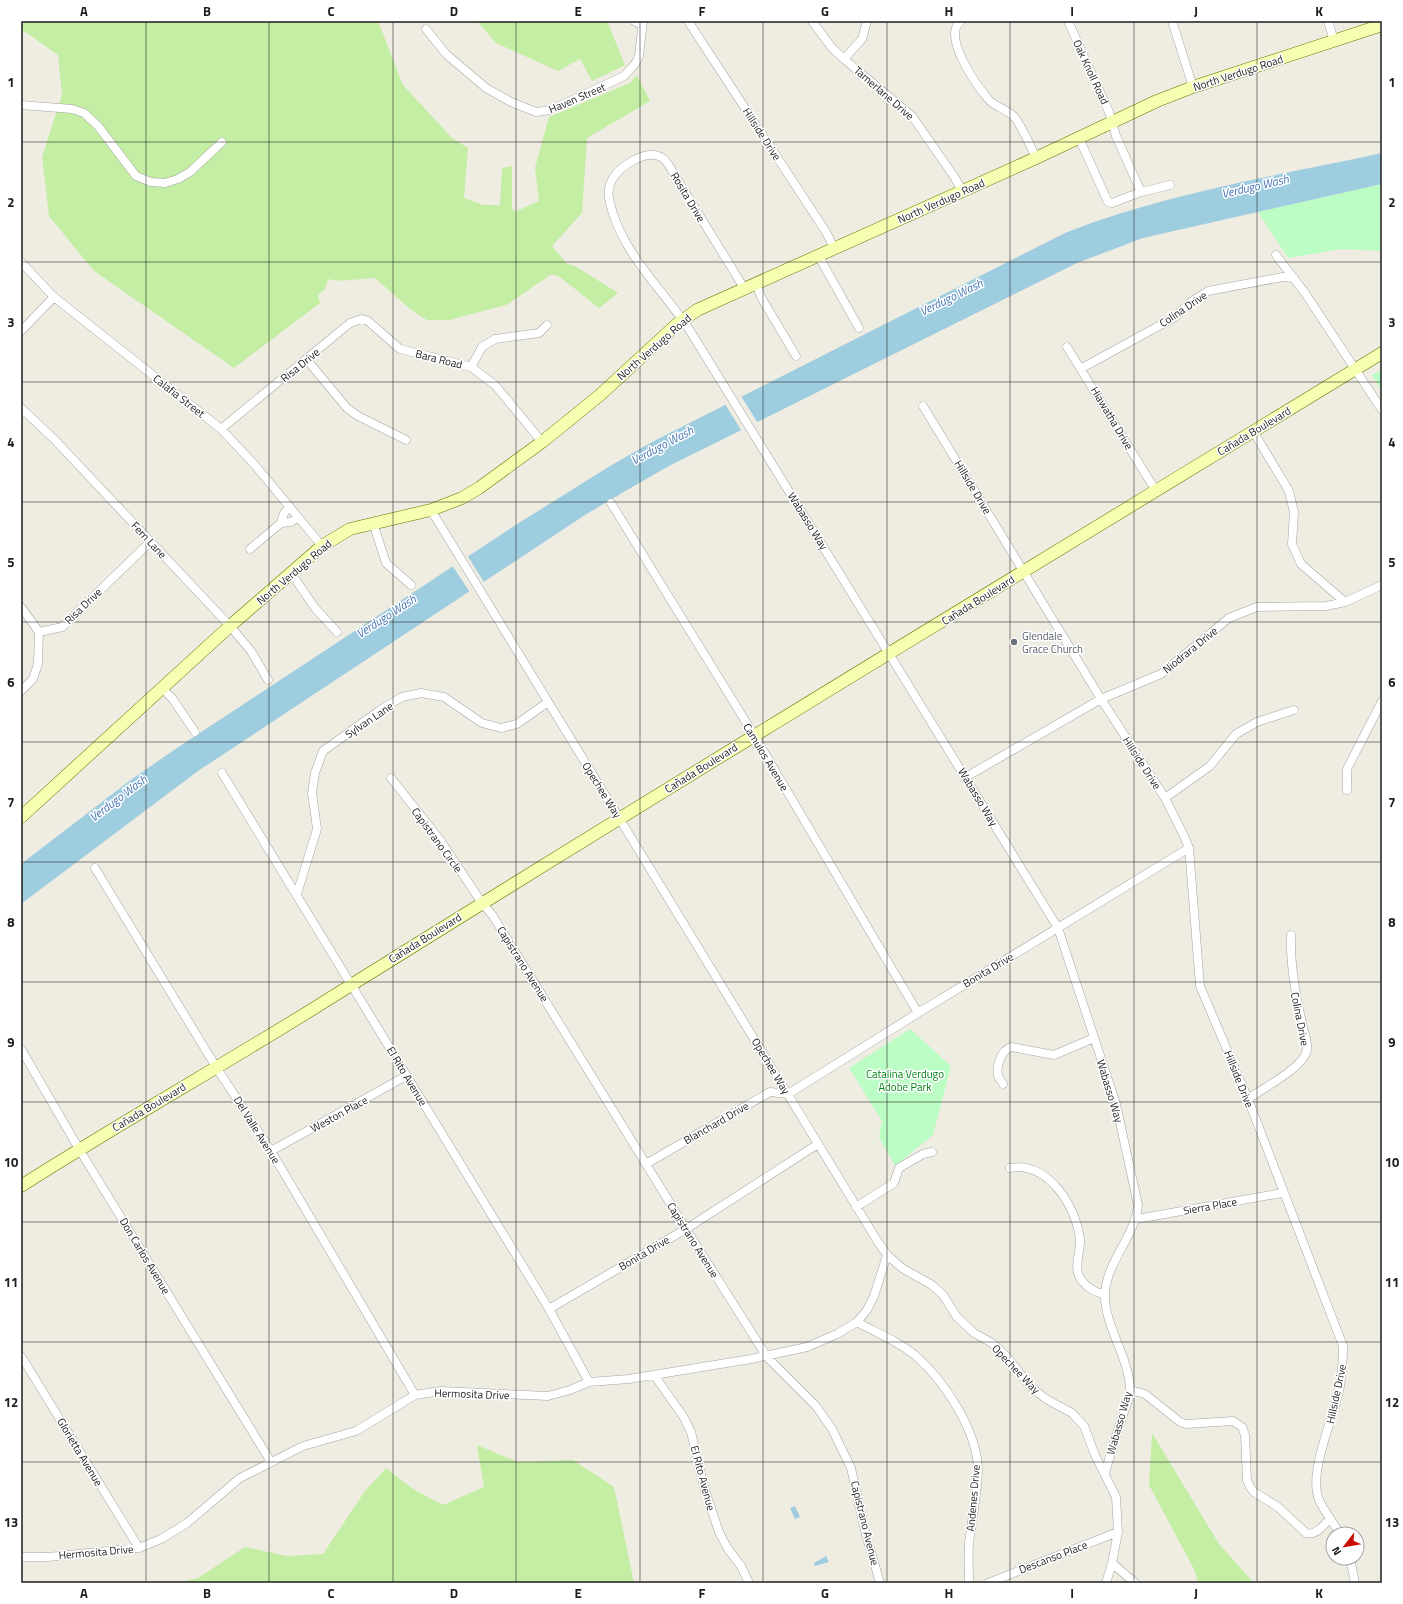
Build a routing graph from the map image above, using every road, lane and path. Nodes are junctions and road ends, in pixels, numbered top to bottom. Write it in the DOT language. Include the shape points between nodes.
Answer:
graph roads {
  1 [pos="688,21"];
  2 [pos="812,21"];
  3 [pos="867,21"];
  4 [pos="961,21"];
  5 [pos="1068,21"];
  6 [pos="1172,21"];
  7 [pos="1328,21"];
  8 [pos="640,22"];
  9 [pos="1382,25"];
  10 [pos="426,30"];
  11 [pos="1334,41"];
  12 [pos="844,59"];
  13 [pos="1193,87"];
  14 [pos="21,105"];
  15 [pos="1112,123"];
  16 [pos="1078,138"];
  17 [pos="222,142"];
  18 [pos="1036,158"];
  19 [pos="612,180"];
  20 [pos="1170,185"];
  21 [pos="962,191"];
  22 [pos="1141,192"];
  23 [pos="834,248"];
  24 [pos="818,255"];
  25 [pos="1276,255"];
  26 [pos="21,262"];
  27 [pos="1294,278"];
  28 [pos="756,283"];
  29 [pos="744,288"];
  30 [pos="54,297"];
  31 [pos="362,319"];
  32 [pos="684,320"];
  33 [pos="547,325"];
  34 [pos="859,328"];
  35 [pos="21,332"];
  36 [pos="1067,347"];
  37 [pos="1382,352"];
  38 [pos="796,356"];
  39 [pos="307,360"];
  40 [pos="471,367"];
  41 [pos="1082,368"];
  42 [pos="1356,368"];
  43 [pos="923,406"];
  44 [pos="21,408"];
  45 [pos="1382,410"];
  46 [pos="221,429"];
  47 [pos="1253,431"];
  48 [pos="406,440"];
  49 [pos="542,442"];
  50 [pos="1156,491"];
  51 [pos="611,503"];
  52 [pos="290,507"];
  53 [pos="431,510"];
  54 [pos="298,517"];
  55 [pos="281,522"];
  56 [pos="373,523"];
  57 [pos="150,542"];
  58 [pos="322,546"];
  59 [pos="250,549"];
  60 [pos="1024,571"];
  61 [pos="290,573"];
  62 [pos="411,585"];
  63 [pos="1382,586"];
  64 [pos="1345,602"];
  65 [pos="21,607"];
  66 [pos="230,626"];
  67 [pos="39,632"];
  68 [pos="337,632"];
  69 [pos="890,654"];
  70 [pos="268,680"];
  71 [pos="162,688"];
  72 [pos="21,691"];
  73 [pos="1101,699"];
  74 [pos="1382,700"];
  75 [pos="548,702"];
  76 [pos="1294,710"];
  77 [pos="195,732"];
  78 [pos="754,735"];
  79 [pos="222,773"];
  80 [pos="966,777"];
  81 [pos="391,778"];
  82 [pos="1347,790"];
  83 [pos="1165,798"];
  84 [pos="21,817"];
  85 [pos="619,819"];
  86 [pos="1189,848"];
  87 [pos="95,868"];
  88 [pos="296,894"];
  89 [pos="482,902"];
  90 [pos="1058,928"];
  91 [pos="1291,934"];
  92 [pos="350,984"];
  93 [pos="918,1013"];
  94 [pos="1094,1038"];
  95 [pos="21,1049"];
  96 [pos="216,1067"];
  97 [pos="406,1076"];
  98 [pos="1004,1084"];
  99 [pos="788,1094"];
  100 [pos="1248,1099"];
  101 [pos="818,1144"];
  102 [pos="79,1149"];
  103 [pos="271,1151"];
  104 [pos="932,1152"];
  105 [pos="646,1164"];
  106 [pos="1010,1168"];
  107 [pos="21,1186"];
  108 [pos="1282,1193"];
  109 [pos="856,1207"];
  110 [pos="1137,1219"];
  111 [pos="686,1229"];
  112 [pos="887,1255"];
  113 [pos="1105,1294"];
  114 [pos="549,1309"];
  115 [pos="857,1322"];
  116 [pos="21,1356"];
  117 [pos="767,1357"];
  118 [pos="654,1375"];
  119 [pos="589,1382"];
  120 [pos="1130,1390"];
  121 [pos="415,1395"];
  122 [pos="271,1462"];
  123 [pos="1105,1473"];
  124 [pos="1330,1518"];
  125 [pos="1335,1526"];
  126 [pos="1118,1532"];
  127 [pos="139,1548"];
  128 [pos="21,1557"];
  129 [pos="1112,1563"];
  130 [pos="1352,1566"];
  131 [pos="749,1583"];
  132 [pos="880,1583"];
  133 [pos="969,1583"];
  134 [pos="988,1583"];
  135 [pos="1106,1583"];
  136 [pos="1135,1583"];
  137 [pos="1355,1583"];
  1 -- 23 [label="street, Hillside Drive"];
  2 -- 12 [label="street, Tamerlane Drive" via="832,48"];
  3 -- 12 [label="street" via="862,39"];
  4 -- 18 [label="street" via="954,35 955,44 965,64 989,100 1016,119"];
  5 -- 15 [label="street, Oak Knoll Road"];
  6 -- 13 [label="street"];
  7 -- 11 [label="street"];
  8 -- 10 [label="street, Haven Street" via="639,56 636,64 624,76 551,110 536,112 486,88 446,54"];
  9 -- 11 [label="main road, North Verdugo Road"];
  11 -- 13 [label="main road, North Verdugo Road"];
  12 -- 21 [label="street, Tamerlane Drive" via="912,116"];
  13 -- 15 [label="main road, North Verdugo Road"];
  14 -- 17 [label="street" via="72,109 84,113 98,126 136,176 151,182 165,183 178,179 190,172"];
  15 -- 16 [label="main road, North Verdugo Road"];
  15 -- 22 [label="street, Oak Knoll Road"];
  16 -- 18 [label="main road, North Verdugo Road"];
  16 -- 22 [label="street" via="1108,202 1112,203"];
  18 -- 21 [label="main road, North Verdugo Road"];
  19 -- 29 [label="street, Rosita Drive" via="618,172 643,156 661,157"];
  19 -- 32 [label="street, Wabasso Way" via="608,192 618,228 639,263"];
  20 -- 22 [label="street"];
  21 -- 23 [label="main road, North Verdugo Road"];
  23 -- 24 [label="main road, North Verdugo Road"];
  24 -- 28 [label="main road, North Verdugo Road"];
  24 -- 34 [label="street"];
  25 -- 27 [label="street"];
  26 -- 30 [label="street, Calafia Street"];
  27 -- 41 [label="street, Colina Drive" via="1283,277 1208,291 1175,317"];
  27 -- 42 [label="street"];
  28 -- 29 [label="main road, North Verdugo Road"];
  28 -- 38 [label="street" via="761,297"];
  29 -- 32 [label="main road, North Verdugo Road" via="697,310"];
  30 -- 35 [label="street"];
  30 -- 46 [label="street, Calafia Street"];
  31 -- 39 [label="street, Risa Drive" via="350,323"];
  31 -- 40 [label="street, Bara Road" via="368,321 400,349"];
  32 -- 49 [label="main road, North Verdugo Road" via="600,395"];
  32 -- 69 [label="street, Wabasso Way"];
  33 -- 40 [label="street" via="539,333 495,339 482,347"];
  36 -- 41 [label="street, Hiawatha Drive"];
  37 -- 42 [label="main road, Cañada Boulevard"];
  39 -- 46 [label="street, Risa Drive"];
  39 -- 48 [label="street" via="347,408"];
  40 -- 49 [label="street, Bara Road" via="495,385"];
  41 -- 50 [label="street, Hiawatha Drive"];
  42 -- 45 [label="street"];
  42 -- 47 [label="main road, Cañada Boulevard"];
  43 -- 60 [label="street, Hillside Drive"];
  44 -- 57 [label="street, Fern Lane" via="54,439"];
  46 -- 52 [label="street, Calafia Street"];
  47 -- 50 [label="main road, Cañada Boulevard"];
  47 -- 64 [label="street" via="1290,494 1294,512 1292,544 1301,564"];
  49 -- 53 [label="main road, North Verdugo Road" via="479,488"];
  50 -- 60 [label="main road, Cañada Boulevard"];
  51 -- 78 [label="street, Camulos Avenue"];
  52 -- 54 [label="street, Calafia Street"];
  52 -- 55 [label="street" via="284,513"];
  53 -- 56 [label="main road, North Verdugo Road"];
  53 -- 75 [label="street, Opechee Way"];
  54 -- 55 [label="street" via="292,522"];
  54 -- 58 [label="street, Calafia Street"];
  55 -- 59 [label="street"];
  56 -- 58 [label="main road, North Verdugo Road" via="350,529"];
  56 -- 62 [label="street" via="386,563"];
  57 -- 66 [label="street, Fern Lane"];
  57 -- 67 [label="street, Risa Drive" via="62,627"];
  58 -- 61 [label="main road, North Verdugo Road"];
  60 -- 69 [label="main road, Cañada Boulevard"];
  60 -- 73 [label="street, Hillside Drive"];
  61 -- 66 [label="main road, North Verdugo Road"];
  61 -- 68 [label="street" via="315,608"];
  63 -- 64 [label="street, Niodrara Drive"];
  64 -- 73 [label="street, Niodrara Drive" via="1326,606 1250,609 1229,618 1161,674"];
  65 -- 67 [label="street"];
  66 -- 70 [label="street, Fern Lane"];
  66 -- 71 [label="main road, North Verdugo Road"];
  67 -- 72 [label="street" via="38,664 33,679"];
  69 -- 78 [label="main road, Cañada Boulevard"];
  69 -- 80 [label="street, Wabasso Way"];
  71 -- 77 [label="street"];
  71 -- 84 [label="main road, North Verdugo Road"];
  73 -- 80 [label="street, Niodrara Drive"];
  73 -- 83 [label="street, Hillside Drive"];
  74 -- 82 [label="street" via="1347,769"];
  75 -- 85 [label="street, Opechee Way"];
  75 -- 88 [label="street, Sylvan Lane" via="517,724 501,728 482,723 444,697 421,693 402,697 323,751 315,773 312,793 317,829"];
  76 -- 83 [label="street" via="1257,722 1236,734 1210,766"];
  78 -- 85 [label="main road, Cañada Boulevard"];
  78 -- 93 [label="street, Camulos Avenue"];
  79 -- 88 [label="street, El Rito Avenue"];
  80 -- 90 [label="street, Wabasso Way"];
  81 -- 89 [label="street, Capistrano Circle" via="440,840"];
  83 -- 86 [label="street, Hillside Drive"];
  85 -- 89 [label="main road, Cañada Boulevard"];
  85 -- 99 [label="street, Opechee Way"];
  86 -- 90 [label="street, Bonita Drive"];
  86 -- 100 [label="street, Hillside Drive" via="1200,986"];
  87 -- 96 [label="street, Del Valle Avenue"];
  88 -- 92 [label="street, El Rito Avenue"];
  89 -- 92 [label="main road, Cañada Boulevard"];
  89 -- 105 [label="street, Capistrano Avenue"];
  90 -- 93 [label="street, Bonita Drive"];
  90 -- 94 [label="street, Wabasso Way"];
  91 -- 100 [label="street, Colina Drive" via="1290,957 1294,994 1306,1039 1306,1054 1298,1065"];
  92 -- 96 [label="main road, Cañada Boulevard"];
  92 -- 97 [label="street, El Rito Avenue"];
  93 -- 99 [label="street, Bonita Drive"];
  94 -- 98 [label="street" via="1054,1055 1011,1047 1005,1049 1000,1057 998,1075"];
  94 -- 110 [label="street, Wabasso Way" via="1116,1104 1138,1205"];
  95 -- 102 [label="street, Don Carlos Avenue"];
  96 -- 102 [label="main road, Cañada Boulevard"];
  96 -- 103 [label="street, Del Valle Avenue"];
  97 -- 103 [label="street, Weston Place"];
  97 -- 114 [label="street, El Rito Avenue"];
  99 -- 101 [label="street, Opechee Way"];
  99 -- 105 [label="street, Blanchard Drive" via="770,1092"];
  100 -- 108 [label="street, Hillside Drive"];
  101 -- 109 [label="street, Opechee Way"];
  101 -- 111 [label="street, Bonita Drive"];
  102 -- 107 [label="main road, Cañada Boulevard"];
  102 -- 122 [label="street, Don Carlos Avenue"];
  103 -- 121 [label="street, Del Valle Avenue"];
  104 -- 109 [label="street" via="923,1154 899,1168 894,1183"];
  105 -- 111 [label="street, Capistrano Avenue"];
  106 -- 113 [label="street" via="1029,1168 1039,1171 1051,1180 1069,1207 1078,1228 1079,1277 1095,1293"];
  108 -- 110 [label="street, Sierra Place"];
  108 -- 124 [label="street, Hillside Drive" via="1342,1346 1340,1386 1316,1483 1318,1497"];
  109 -- 112 [label="street, Opechee Way"];
  110 -- 113 [label="street, Wabasso Way" via="1111,1268"];
  111 -- 114 [label="street, Bonita Drive"];
  111 -- 117 [label="street, Capistrano Avenue"];
  112 -- 115 [label="street, Hermosita Drive" via="874,1296"];
  112 -- 123 [label="street, Opechee Way" via="943,1295 957,1317 974,1333 992,1343 1007,1356 1031,1387 1079,1419"];
  113 -- 120 [label="street, Wabasso Way" via="1109,1316 1128,1371"];
  114 -- 119 [label="street, El Rito Avenue"];
  115 -- 117 [label="street, Hermosita Drive" via="807,1347"];
  115 -- 133 [label="street, Andenes Drive" via="898,1343 918,1357 956,1404 966,1424 974,1446 978,1469 969,1545"];
  116 -- 127 [label="street, Glorietta Avenue"];
  117 -- 118 [label="street, Hermosita Drive"];
  117 -- 132 [label="street, Capistrano Avenue" via="816,1406 842,1447 851,1468"];
  118 -- 119 [label="street, Hermosita Drive"];
  118 -- 131 [label="street, El Rito Avenue" via="684,1416 691,1432 704,1487 719,1532"];
  119 -- 121 [label="street, Hermosita Drive" via="548,1396 441,1391"];
  120 -- 123 [label="street, Wabasso Way"];
  120 -- 124 [label="street" via="1145,1394 1186,1424 1236,1422 1242,1427 1245,1435 1247,1480 1254,1492 1278,1507 1306,1534 1316,1532"];
  121 -- 122 [label="street, Hermosita Drive" via="356,1431 303,1446"];
  122 -- 127 [label="street, Hermosita Drive" via="240,1478 187,1523 161,1539"];
  123 -- 126 [label="street, Opechee Way" via="1116,1497"];
  124 -- 125 [label="street, Hillside Drive"];
  126 -- 129 [label="street, Opechee Way"];
  126 -- 134 [label="street, Descanso Place"];
  127 -- 128 [label="street, Hermosita Drive" via="48,1557"];
  129 -- 135 [label="street, Opechee Way"];
  129 -- 136 [label="street"];
  130 -- 137 [label="street"];
}
